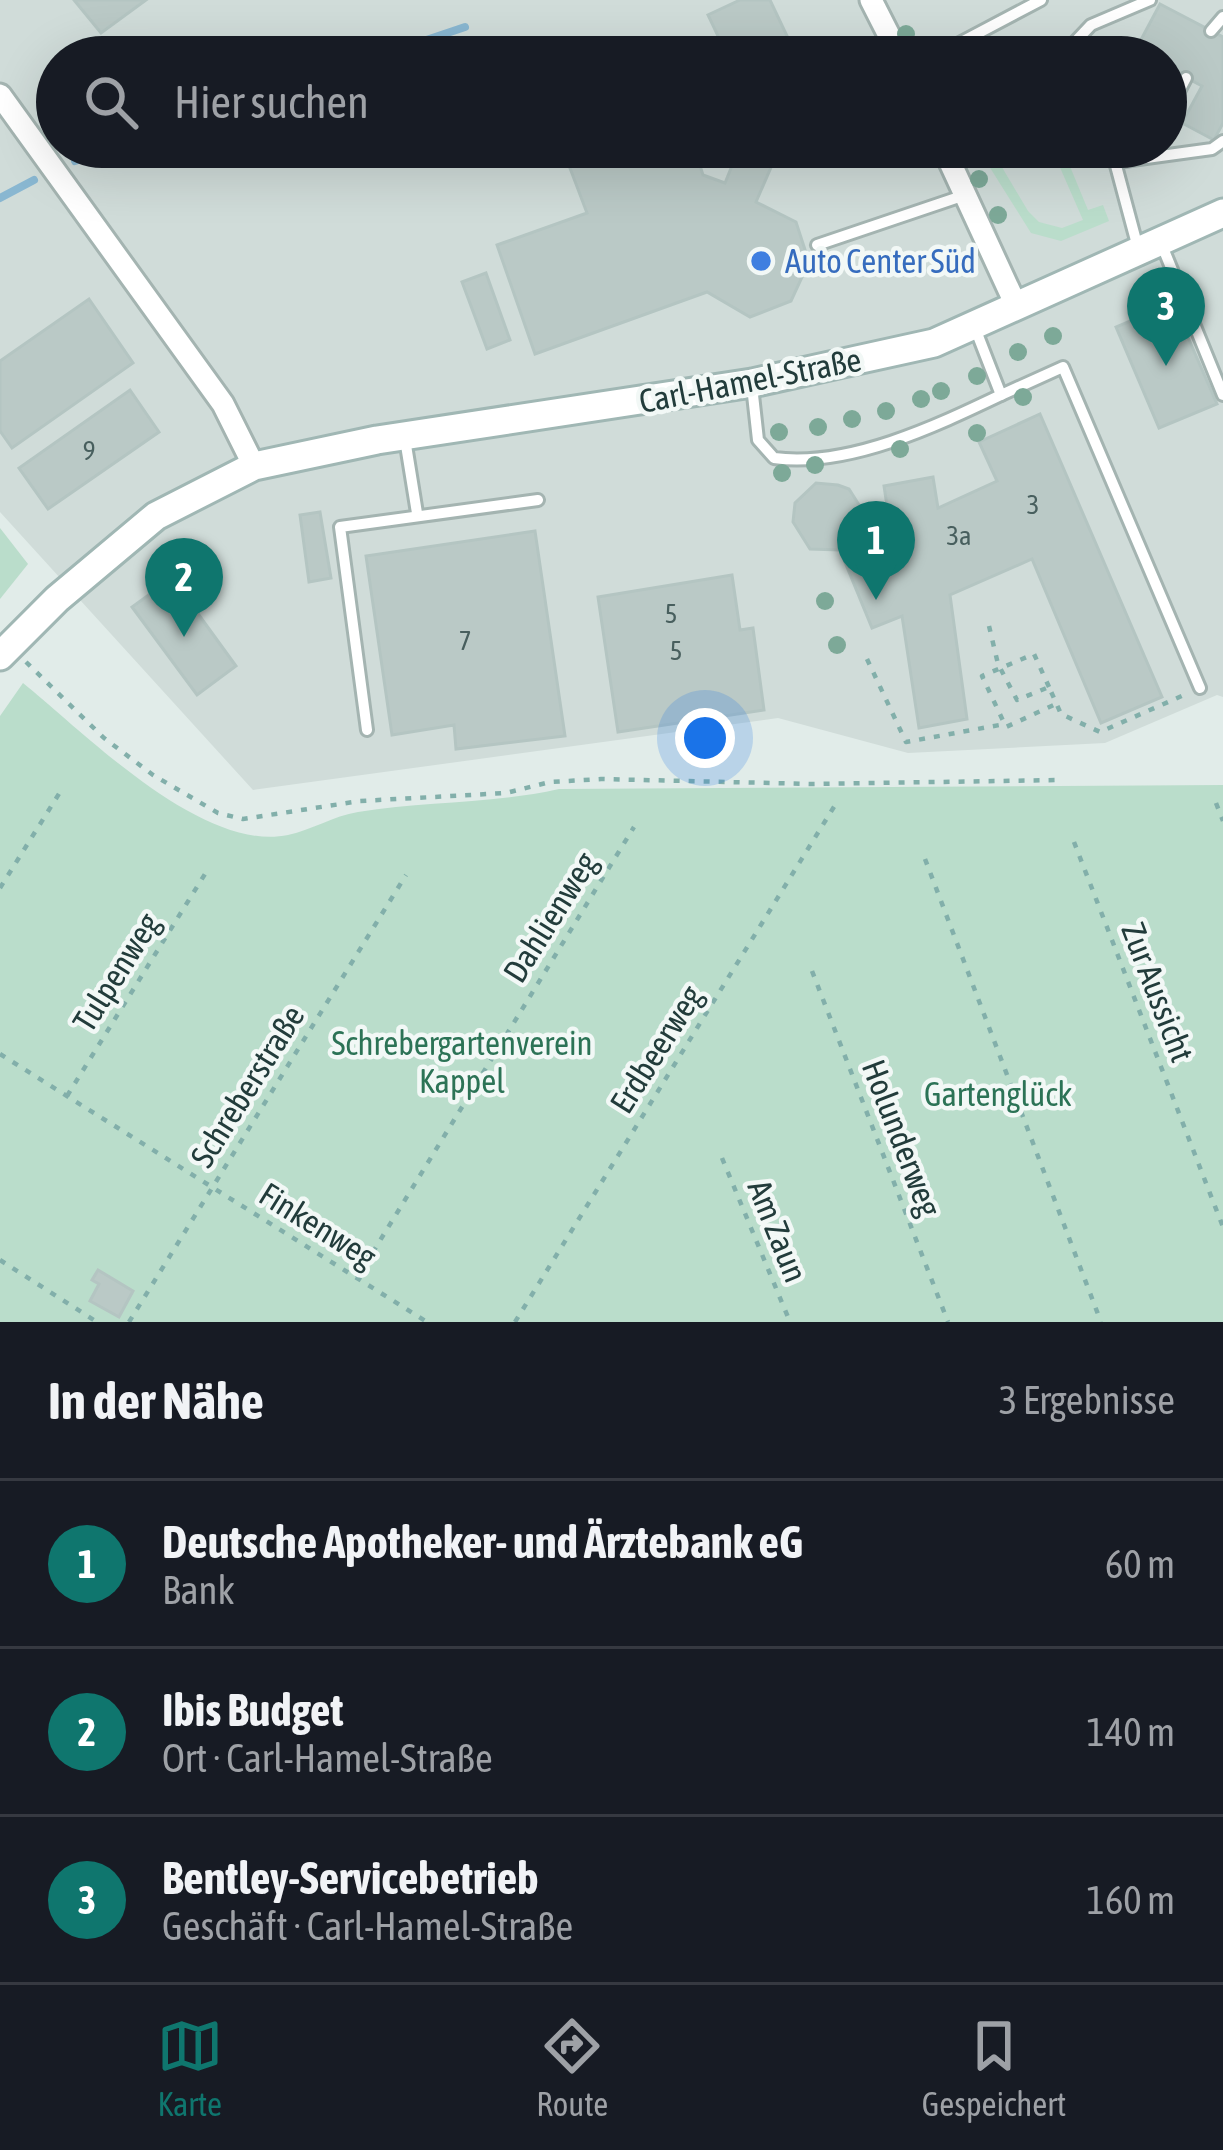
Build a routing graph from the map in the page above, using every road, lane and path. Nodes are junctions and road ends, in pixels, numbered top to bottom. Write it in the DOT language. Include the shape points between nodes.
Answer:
graph roads {
  1 [pos="871,0"];
  2 [pos="1041,0"];
  3 [pos="1150,0"];
  4 [pos="1223,16"];
  5 [pos="1211,31"];
  6 [pos="889,36"];
  7 [pos="973,36"];
  8 [pos="1081,36"];
  9 [pos="0,95"];
  10 [pos="1223,141"];
  11 [pos="36,145"];
  12 [pos="1187,151"];
  13 [pos="53,168"];
  14 [pos="953,168"];
  15 [pos="1120,168"];
  16 [pos="965,195"];
  17 [pos="1223,213"];
  18 [pos="817,245"];
  19 [pos="1150,246"];
  20 [pos="1016,303"];
  21 [pos="973,322"];
  22 [pos="752,383"];
  23 [pos="1001,395"];
  24 [pos="1223,395"];
  25 [pos="405,436"];
  26 [pos="254,466"];
  27 [pos="538,500"];
  28 [pos="417,513"];
  29 [pos="989,626"];
  30 [pos="5,650"];
  31 [pos="867,659"];
  32 [pos="1000,668"];
  33 [pos="1049,687"];
  34 [pos="1200,688"];
  35 [pos="1056,704"];
  36 [pos="1005,724"];
  37 [pos="367,730"];
  38 [pos="1059,780"];
  39 [pos="62,789"];
  40 [pos="837,802"];
  41 [pos="1216,803"];
  42 [pos="1223,821"];
  43 [pos="634,827"];
  44 [pos="1074,842"];
  45 [pos="925,859"];
  46 [pos="205,874"];
  47 [pos="406,875"];
  48 [pos="0,888"];
  49 [pos="812,971"];
  50 [pos="0,1054"];
  51 [pos="67,1096"];
  52 [pos="722,1158"];
  53 [pos="212,1186"];
  54 [pos="1223,1227"];
  55 [pos="0,1260"];
  56 [pos="358,1278"];
  57 [pos="98,1322"];
  58 [pos="129,1322"];
  59 [pos="428,1322"];
  60 [pos="515,1322"];
  61 [pos="790,1322"];
  62 [pos="948,1322"];
  63 [pos="1101,1322"];
  1 -- 6 [label="street"];
  2 -- 7 [label="lane"];
  3 -- 8 [label="lane"];
  4 -- 5 [label="lane"];
  9 -- 11 [label="street"];
  10 -- 12 [label="lane"];
  13 -- 26 [label="street" via="223,404"];
  14 -- 16 [label="street"];
  15 -- 19 [label="lane"];
  16 -- 18 [label="lane"];
  16 -- 20 [label="street"];
  17 -- 19 [label="main road, Carl-Hamel-Straße"];
  19 -- 20 [label="main road, Carl-Hamel-Straße"];
  19 -- 24 [label="lane"];
  20 -- 21 [label="main road, Carl-Hamel-Straße"];
  21 -- 22 [label="main road, Carl-Hamel-Straße" via="934,343"];
  21 -- 23 [label="lane"];
  22 -- 23 [label="lane" via="763,450 790,460 881,442"];
  22 -- 25 [label="main road, Carl-Hamel-Straße"];
  23 -- 34 [label="lane" via="1064,368"];
  25 -- 26 [label="main road, Carl-Hamel-Straße"];
  25 -- 28 [label="lane"];
  26 -- 30 [label="main road, Carl-Hamel-Straße" via="157,516"];
  27 -- 28 [label="lane"];
  28 -- 37 [label="lane" via="340,526"];
  29 -- 32 [label="path"];
  30 -- 38 [label="path" via="153,775 243,819 601,779"];
  31 -- 36 [label="path" via="906,742"];
  32 -- 33 [label="path" via="1017,700"];
  32 -- 33 [label="path" via="1034,654"];
  32 -- 36 [label="path" via="982,676"];
  33 -- 35 [label="path"];
  34 -- 35 [label="path" via="1100,732"];
  35 -- 36 [label="path"];
  39 -- 48 [label="path"];
  40 -- 60 [label="path, Erdbeerweg"];
  41 -- 42 [label="path"];
  43 -- 56 [label="path, Dahlienweg"];
  44 -- 54 [label="path, Zur Aussicht"];
  45 -- 63 [label="path"];
  46 -- 51 [label="path, Tulpenweg"];
  47 -- 53 [label="path, Schreberstraße"];
  49 -- 62 [label="path, Holunderweg"];
  50 -- 51 [label="path, Finkenweg"];
  51 -- 53 [label="path, Finkenweg"];
  52 -- 61 [label="path, Am Zaun"];
  53 -- 56 [label="path, Finkenweg"];
  53 -- 58 [label="path, Schreberstraße"];
  55 -- 57 [label="path"];
  56 -- 59 [label="path, Finkenweg"];
}
